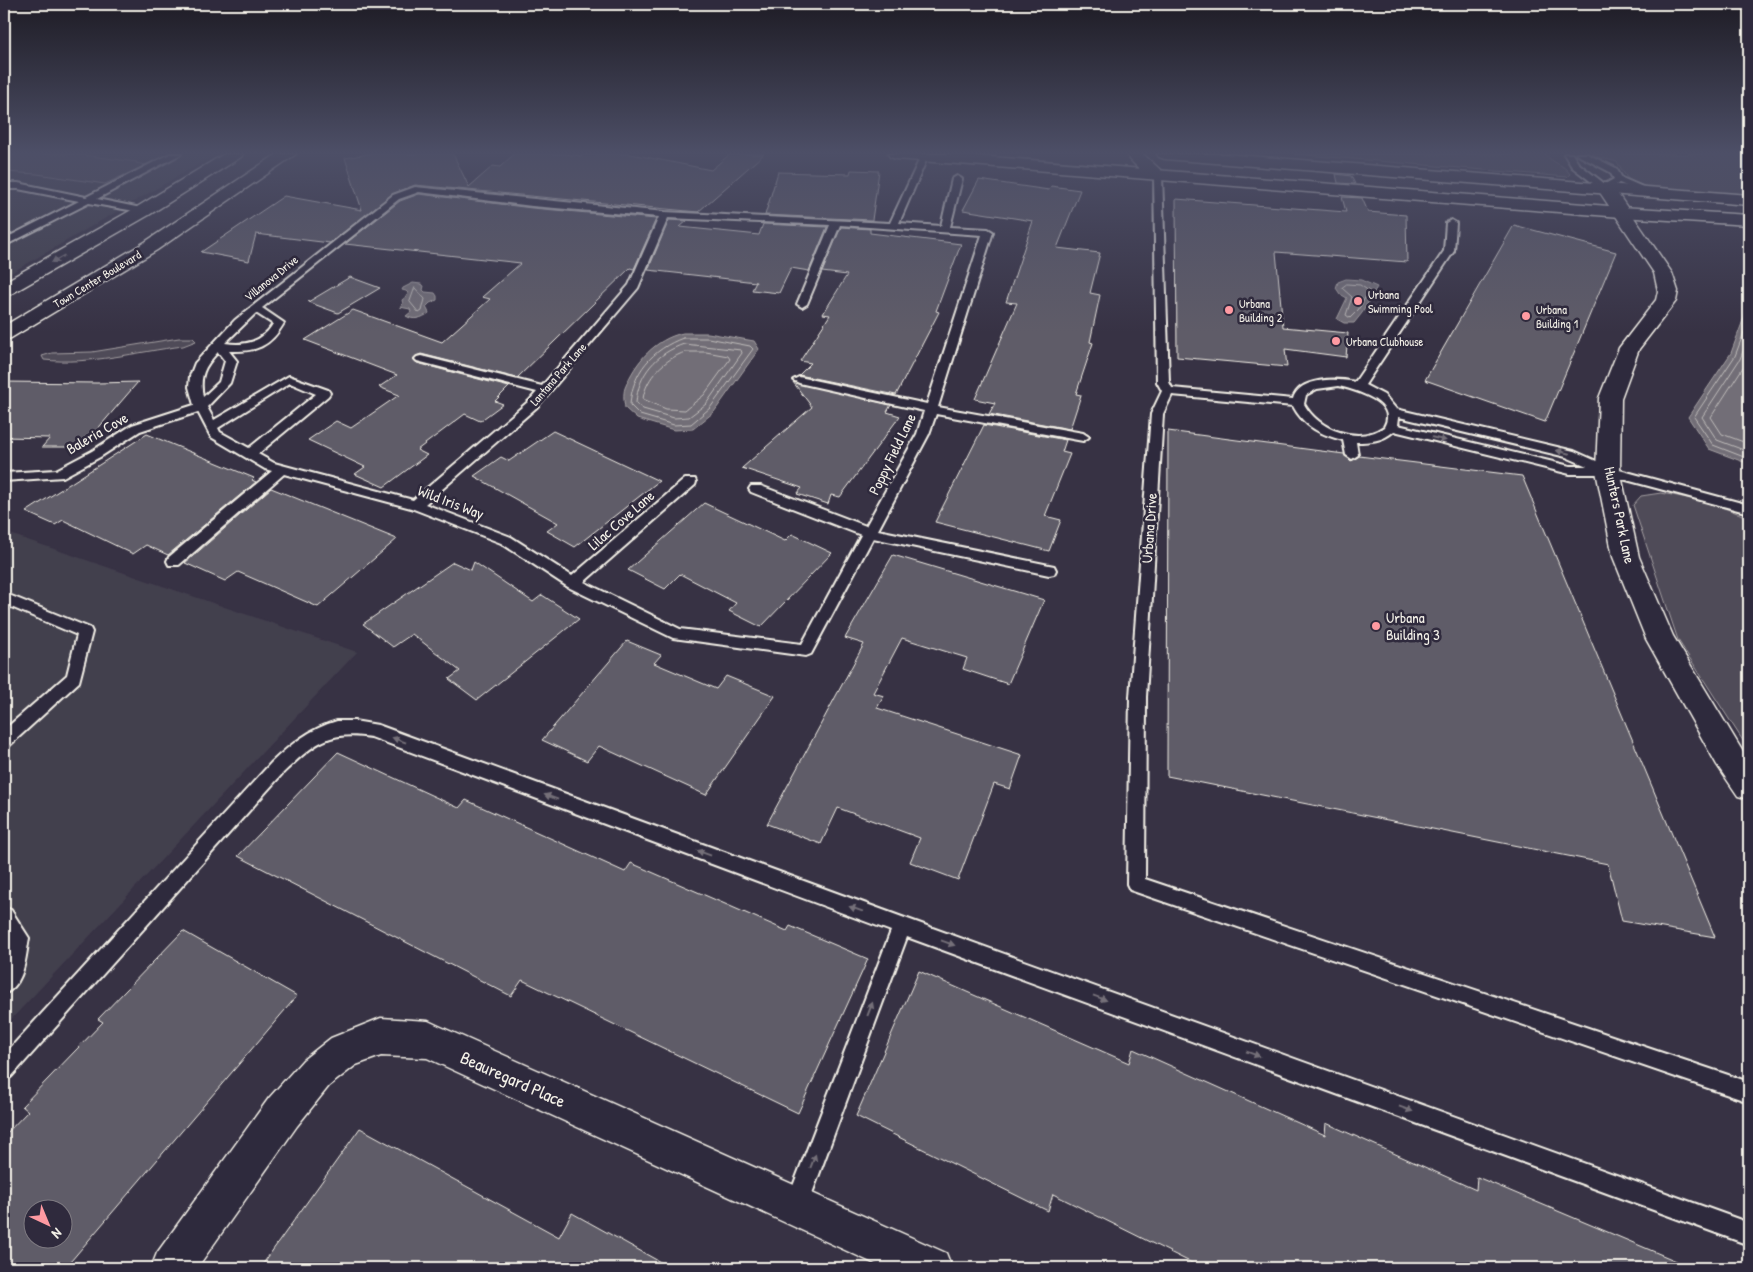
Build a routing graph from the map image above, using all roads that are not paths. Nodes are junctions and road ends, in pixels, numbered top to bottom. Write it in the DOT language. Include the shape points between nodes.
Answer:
graph roads {
  1 [pos="61,213"];
  2 [pos="137,213"];
  3 [pos="200,213"];
  4 [pos="375,213"];
  5 [pos="647,213"];
  6 [pos="899,213"];
  7 [pos="949,213"];
  8 [pos="1159,213"];
  9 [pos="1622,213"];
  10 [pos="1643,213"];
  11 [pos="665,215"];
  12 [pos="1749,220"];
  13 [pos="836,222"];
  14 [pos="1451,223"];
  15 [pos="894,226"];
  16 [pos="945,229"];
  17 [pos="988,232"];
  18 [pos="4,243"];
  19 [pos="4,290"];
  20 [pos="802,304"];
  21 [pos="255,308"];
  22 [pos="4,334"];
  23 [pos="219,346"];
  24 [pos="421,359"];
  25 [pos="799,380"];
  26 [pos="1358,386"];
  27 [pos="545,390"];
  28 [pos="1168,391"];
  29 [pos="1297,403"];
  30 [pos="200,407"];
  31 [pos="931,409"];
  32 [pos="1392,412"];
  33 [pos="211,426"];
  34 [pos="1392,427"];
  35 [pos="1083,437"];
  36 [pos="1349,438"];
  37 [pos="250,454"];
  38 [pos="1352,455"];
  39 [pos="282,469"];
  40 [pos="1608,471"];
  41 [pos="4,478"];
  42 [pos="690,482"];
  43 [pos="756,490"];
  44 [pos="415,505"];
  45 [pos="1749,509"];
  46 [pos="870,533"];
  47 [pos="174,561"];
  48 [pos="1049,570"];
  49 [pos="573,583"];
  50 [pos="4,598"];
  51 [pos="806,650"];
  52 [pos="4,740"];
  53 [pos="1749,786"];
  54 [pos="4,916"];
  55 [pos="902,926"];
  56 [pos="4,984"];
  57 [pos="4,1070"];
  58 [pos="1749,1092"];
  59 [pos="796,1207"];
  60 [pos="1749,1234"];
  61 [pos="172,1268"];
  62 [pos="931,1268"];
  1 -- 18 [label="lane"];
  2 -- 19 [label="street, one-way"];
  3 -- 22 [label="street, Town Center Boulevard"];
  4 -- 21 [label="lane, Villanova Drive"];
  5 -- 11 [label="lane, Villanova Drive"];
  6 -- 15 [label="lane"];
  7 -- 16 [label="lane"];
  8 -- 28 [label="lane" via="1163,382"];
  9 -- 40 [label="street, Hunters Park Lane" via="1663,273 1668,290 1666,301 1630,348 1610,398"];
  10 -- 12 [label="street"];
  11 -- 13 [label="lane, Villanova Drive"];
  11 -- 27 [label="lane, Lantana Park Lane" via="634,286"];
  13 -- 15 [label="lane, Villanova Drive"];
  13 -- 20 [label="lane"];
  14 -- 26 [label="lane" via="1449,251"];
  15 -- 16 [label="lane, Villanova Drive"];
  16 -- 17 [label="lane, Villanova Drive"];
  17 -- 31 [label="lane, Poppy Field Lane"];
  21 -- 23 [label="lane, Villanova Drive"];
  21 -- 23 [label="lane" via="279,323 272,336 256,345 238,349"];
  23 -- 30 [label="lane, Wild Iris Way" via="201,363 196,376"];
  23 -- 30 [label="lane, Baleria Cove" via="231,361 224,383"];
  24 -- 27 [label="lane"];
  25 -- 31 [label="lane"];
  26 -- 29 [label="lane" via="1320,383 1307,387 1299,394"];
  26 -- 32 [label="lane" via="1373,392"];
  27 -- 44 [label="lane, Lantana Park Lane" via="533,404"];
  28 -- 29 [label="lane"];
  28 -- 58 [label="lane, Urbana Drive" via="1157,414 1140,668 1136,884"];
  29 -- 36 [label="lane" via="1301,414 1314,426"];
  30 -- 33 [label="lane, Wild Iris Way"];
  30 -- 41 [label="lane, Baleria Cove" via="136,428 58,474"];
  31 -- 35 [label="lane"];
  31 -- 46 [label="lane, Poppy Field Lane" via="923,434"];
  32 -- 34 [label="lane"];
  40 -- 32 [label="lane, one-way" via="1570,454"];
  33 -- 37 [label="lane, Wild Iris Way" via="215,434"];
  33 -- 37 [label="lane" via="288,379 324,393"];
  34 -- 36 [label="lane" via="1370,438"];
  34 -- 40 [label="lane, one-way" via="1570,470"];
  36 -- 38 [label="lane"];
  37 -- 39 [label="lane, Wild Iris Way"];
  39 -- 44 [label="lane, Wild Iris Way"];
  39 -- 47 [label="lane"];
  40 -- 45 [label="lane"];
  40 -- 53 [label="street, Hunters Park Lane" via="1626,557 1660,639"];
  42 -- 49 [label="lane, Lilac Cove Lane"];
  43 -- 46 [label="lane"];
  44 -- 49 [label="lane, Wild Iris Way" via="506,540"];
  46 -- 48 [label="lane"];
  46 -- 51 [label="lane, Poppy Field Lane"];
  49 -- 51 [label="lane, Wild Iris Way" via="678,634"];
  50 -- 52 [label="lane" via="85,632 74,678"];
  54 -- 56 [label="lane" via="20,938 11,977"];
  55 -- 57 [label="lane, one-way" via="372,730 346,727 300,746 277,768"];
  59 -- 55 [label="lane, one-way"];
  55 -- 60 [label="lane, one-way"];
  59 -- 61 [label="street, Beauregard Place" via="428,1040 381,1037 344,1051 316,1073 283,1112"];
  59 -- 62 [label="street, Beauregard Place"];
}
